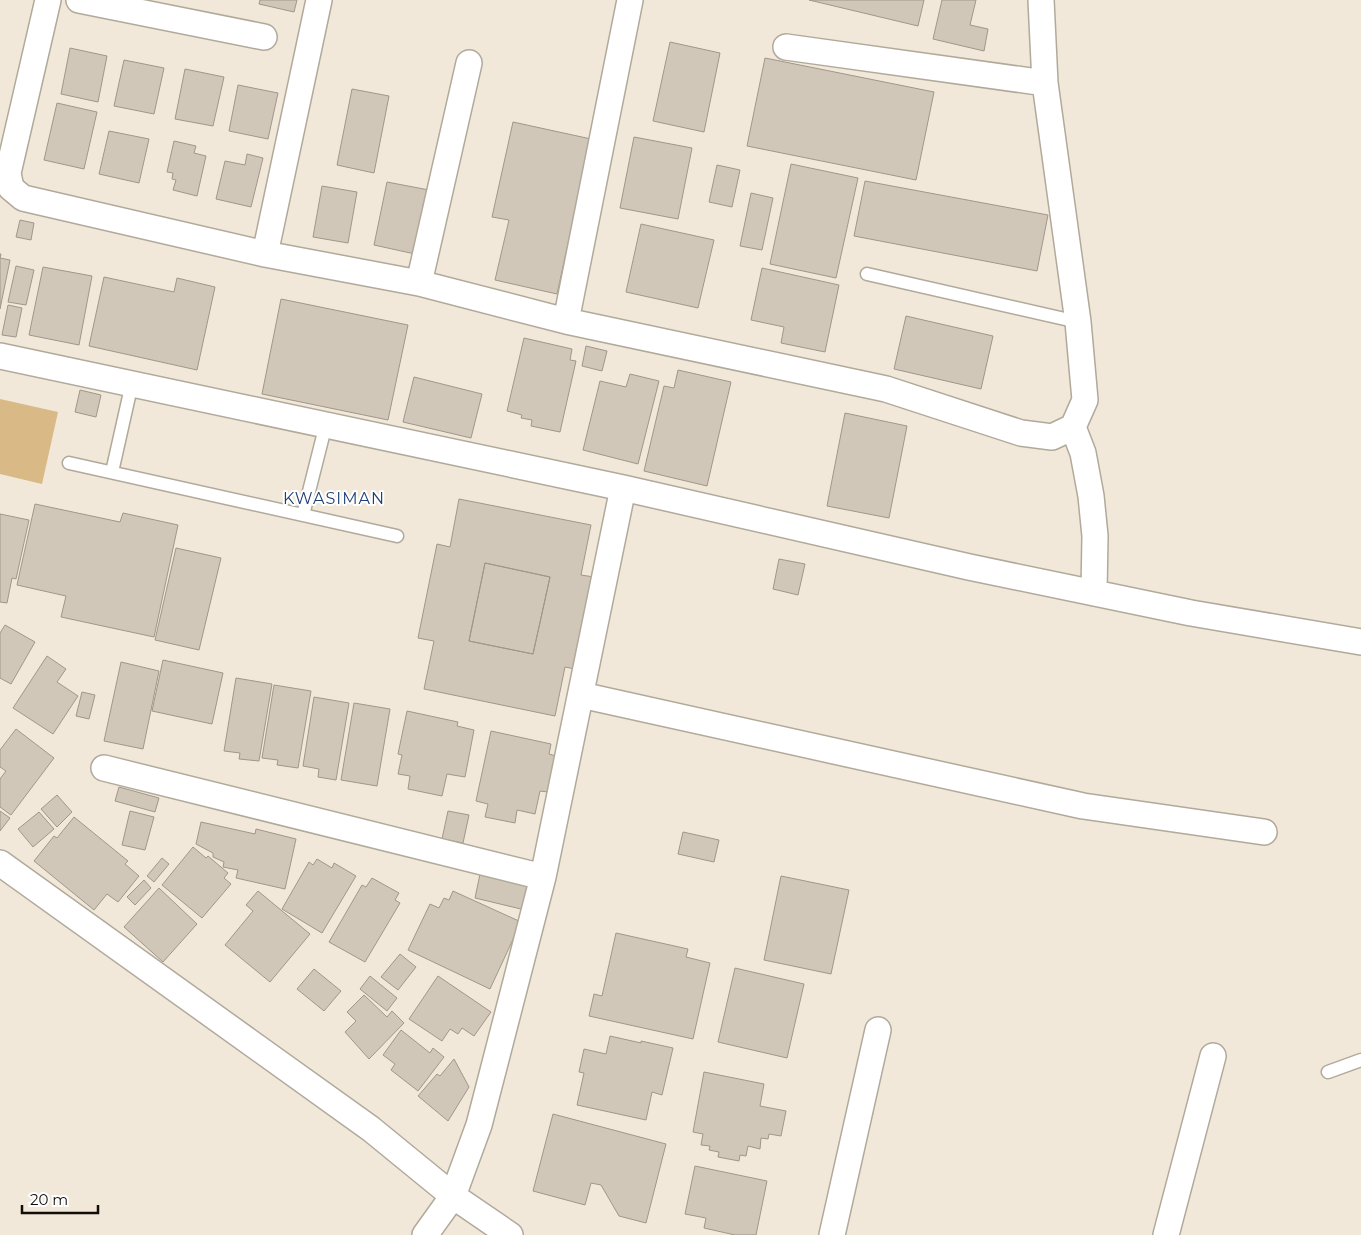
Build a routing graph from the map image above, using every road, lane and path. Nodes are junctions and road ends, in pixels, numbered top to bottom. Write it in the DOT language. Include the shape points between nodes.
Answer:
graph roads {
  1 [pos="48,0"];
  2 [pos="79,0"];
  3 [pos="319,0"];
  4 [pos="630,0"];
  5 [pos="1041,0"];
  6 [pos="264,37"];
  7 [pos="786,47"];
  8 [pos="469,63"];
  9 [pos="1044,82"];
  10 [pos="265,254"];
  11 [pos="868,274"];
  12 [pos="419,283"];
  13 [pos="566,321"];
  14 [pos="1078,322"];
  15 [pos="0,356"];
  16 [pos="132,384"];
  17 [pos="326,424"];
  18 [pos="1073,427"];
  19 [pos="69,463"];
  20 [pos="112,472"];
  21 [pos="623,488"];
  22 [pos="303,515"];
  23 [pos="397,536"];
  24 [pos="1094,593"];
  25 [pos="1361,642"];
  26 [pos="581,696"];
  27 [pos="104,768"];
  28 [pos="1264,832"];
  29 [pos="0,863"];
  30 [pos="543,877"];
  31 [pos="878,1030"];
  32 [pos="1213,1056"];
  33 [pos="1361,1060"];
  34 [pos="1328,1072"];
  35 [pos="453,1196"];
  36 [pos="426,1235"];
  37 [pos="510,1235"];
  38 [pos="832,1235"];
  39 [pos="1166,1235"];
  1 -- 10 [label="street" via="8,173 11,188 23,198 41,203"];
  2 -- 6 [label="street"];
  3 -- 10 [label="street"];
  4 -- 13 [label="street"];
  5 -- 9 [label="street"];
  7 -- 9 [label="street"];
  8 -- 12 [label="street"];
  9 -- 14 [label="street"];
  10 -- 12 [label="street"];
  11 -- 14 [label="lane"];
  12 -- 13 [label="street"];
  13 -- 18 [label="street" via="886,389 1021,433 1052,437"];
  14 -- 18 [label="street" via="1085,400"];
  15 -- 16 [label="street"];
  16 -- 17 [label="street"];
  16 -- 20 [label="lane"];
  17 -- 21 [label="street"];
  17 -- 22 [label="lane"];
  18 -- 24 [label="street" via="1083,454 1091,496 1095,536"];
  19 -- 20 [label="lane"];
  20 -- 22 [label="lane"];
  21 -- 24 [label="street" via="969,568"];
  21 -- 26 [label="street"];
  22 -- 23 [label="lane"];
  24 -- 25 [label="street"];
  26 -- 28 [label="street" via="1083,806"];
  26 -- 30 [label="street"];
  27 -- 30 [label="street"];
  29 -- 35 [label="street" via="372,1129"];
  30 -- 35 [label="street" via="479,1125"];
  31 -- 38 [label="street"];
  32 -- 39 [label="street"];
  33 -- 34 [label="lane"];
  35 -- 36 [label="street"];
  35 -- 37 [label="street"];
}
